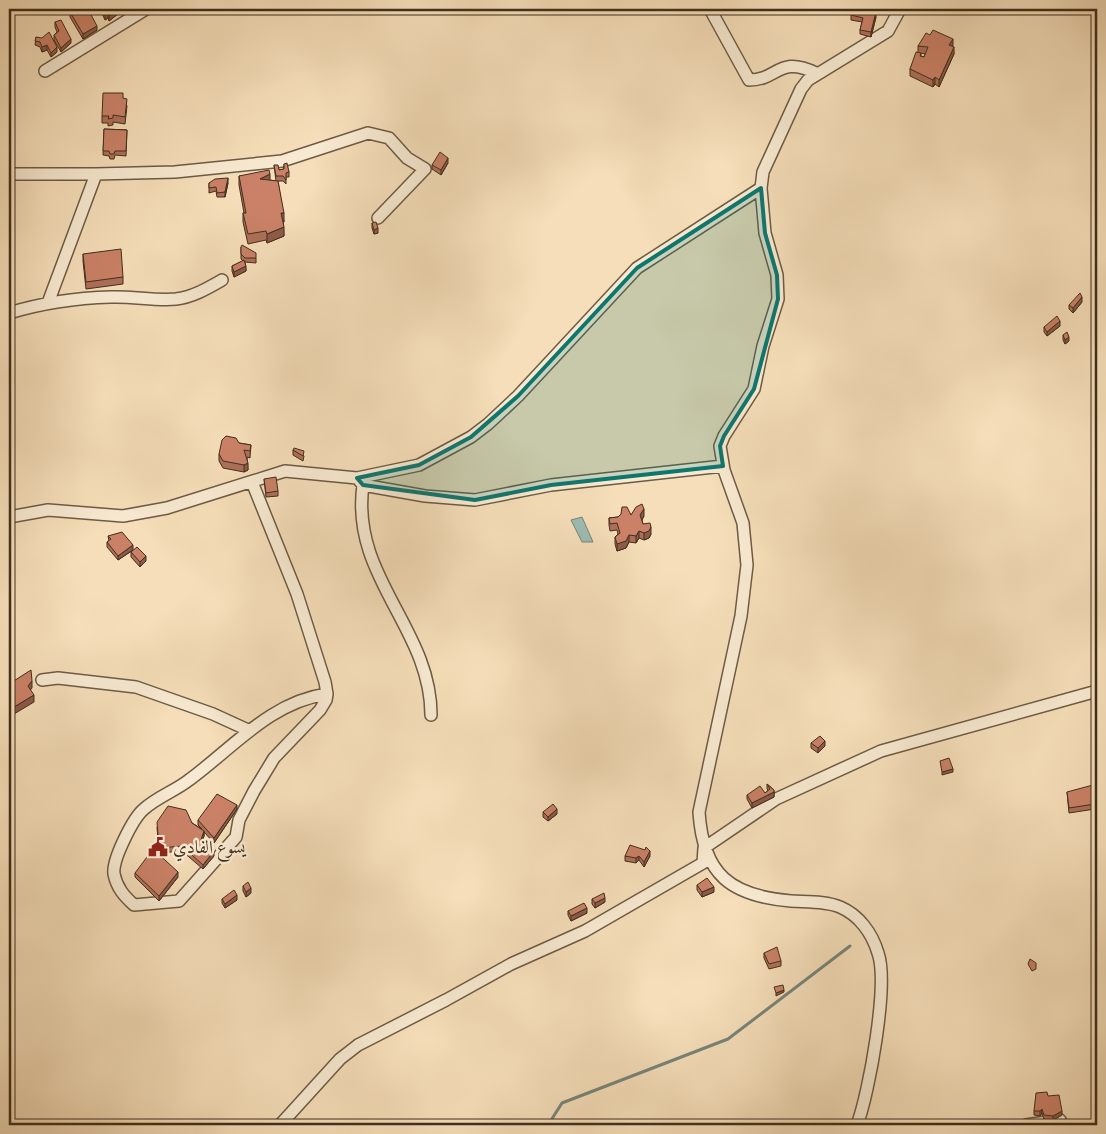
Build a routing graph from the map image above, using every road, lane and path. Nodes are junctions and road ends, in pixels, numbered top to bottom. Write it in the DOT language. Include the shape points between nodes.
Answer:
graph roads {
  1 [pos="146,9"];
  2 [pos="710,9"];
  3 [pos="900,9"];
  4 [pos="45,71"];
  5 [pos="816,73"];
  6 [pos="9,174"];
  7 [pos="96,174"];
  8 [pos="761,188"];
  9 [pos="378,218"];
  10 [pos="222,280"];
  11 [pos="48,303"];
  12 [pos="9,312"];
  13 [pos="723,466"];
  14 [pos="360,481"];
  15 [pos="252,482"];
  16 [pos="9,517"];
  17 [pos="42,680"];
  18 [pos="1097,691"];
  19 [pos="327,694"];
  20 [pos="431,715"];
  21 [pos="248,730"];
  22 [pos="704,848"];
  23 [pos="1060,1120"];
  24 [pos="280,1125"];
  25 [pos="857,1125"];
  26 [pos="1026,1125"];
  1 -- 4 [label="street"];
  2 -- 5 [label="street" via="749,80 795,65"];
  3 -- 5 [label="street" via="888,31"];
  5 -- 8 [label="street" via="801,89 763,172"];
  6 -- 7 [label="street"];
  7 -- 9 [label="street" via="175,172 282,161 368,133 389,138 407,158 425,169"];
  7 -- 11 [label="street"];
  8 -- 13 [label="street" via="765,233 778,299 754,389 720,446"];
  8 -- 14 [label="street" via="637,268 518,396 471,437 419,466"];
  10 -- 11 [label="street" via="178,299 116,297"];
  11 -- 12 [label="street"];
  13 -- 14 [label="street" via="551,485 475,500 425,496"];
  13 -- 22 [label="street" via="743,523 747,565 740,616 699,812"];
  14 -- 15 [label="street" via="285,471"];
  14 -- 20 [label="street" via="363,535 382,584 415,642 431,694"];
  15 -- 16 [label="street" via="138,514 123,516 48,510"];
  15 -- 19 [label="street" via="297,594"];
  17 -- 21 [label="street" via="58,678 136,687"];
  18 -- 22 [label="street" via="881,751 776,798"];
  19 -- 21 [label="street" via="292,704"];
  19 -- 21 [label="street" via="320,710 274,758 262,776 239,820 236,837 179,901 134,904 122,894 114,872 129,827 144,809 189,780"];
  22 -- 24 [label="street" via="703,863 680,877 585,931 511,964 358,1045 340,1059"];
  22 -- 25 [label="street" via="716,870 743,891 770,899 839,907 863,924 873,938 882,971 878,1022"];
  23 -- 26 [label="street"];
}
